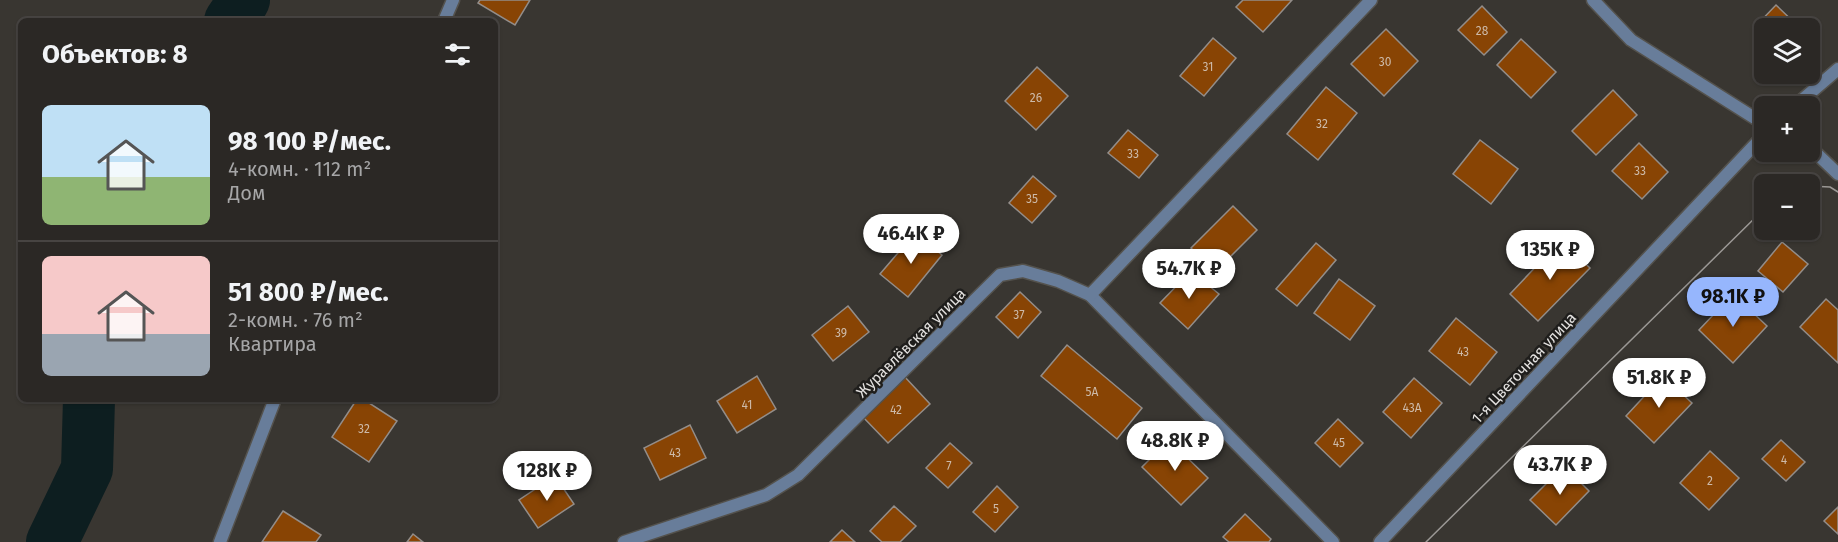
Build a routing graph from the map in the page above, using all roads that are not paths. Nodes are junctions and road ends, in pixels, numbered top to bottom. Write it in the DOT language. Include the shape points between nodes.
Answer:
graph roads {
  1 [pos="453,0"];
  2 [pos="1371,0"];
  3 [pos="1593,0"];
  4 [pos="445,18"];
  5 [pos="1838,69"];
  6 [pos="1807,96"];
  7 [pos="1754,118"];
  8 [pos="1754,146"];
  9 [pos="1820,157"];
  10 [pos="1838,174"];
  11 [pos="1090,295"];
  12 [pos="275,402"];
  13 [pos="220,542"];
  14 [pos="624,542"];
  15 [pos="1333,542"];
  16 [pos="1380,542"];
  1 -- 4 [label="lane"];
  2 -- 11 [label="lane"];
  3 -- 7 [label="lane" via="1631,40"];
  5 -- 6 [label="lane"];
  8 -- 16 [label="lane, 1-я Цветочная улица"];
  9 -- 10 [label="lane"];
  11 -- 14 [label="lane, Журавлёвская улица" via="1023,271 1000,275 798,475 766,495"];
  11 -- 15 [label="lane"];
  12 -- 13 [label="lane"];
}
